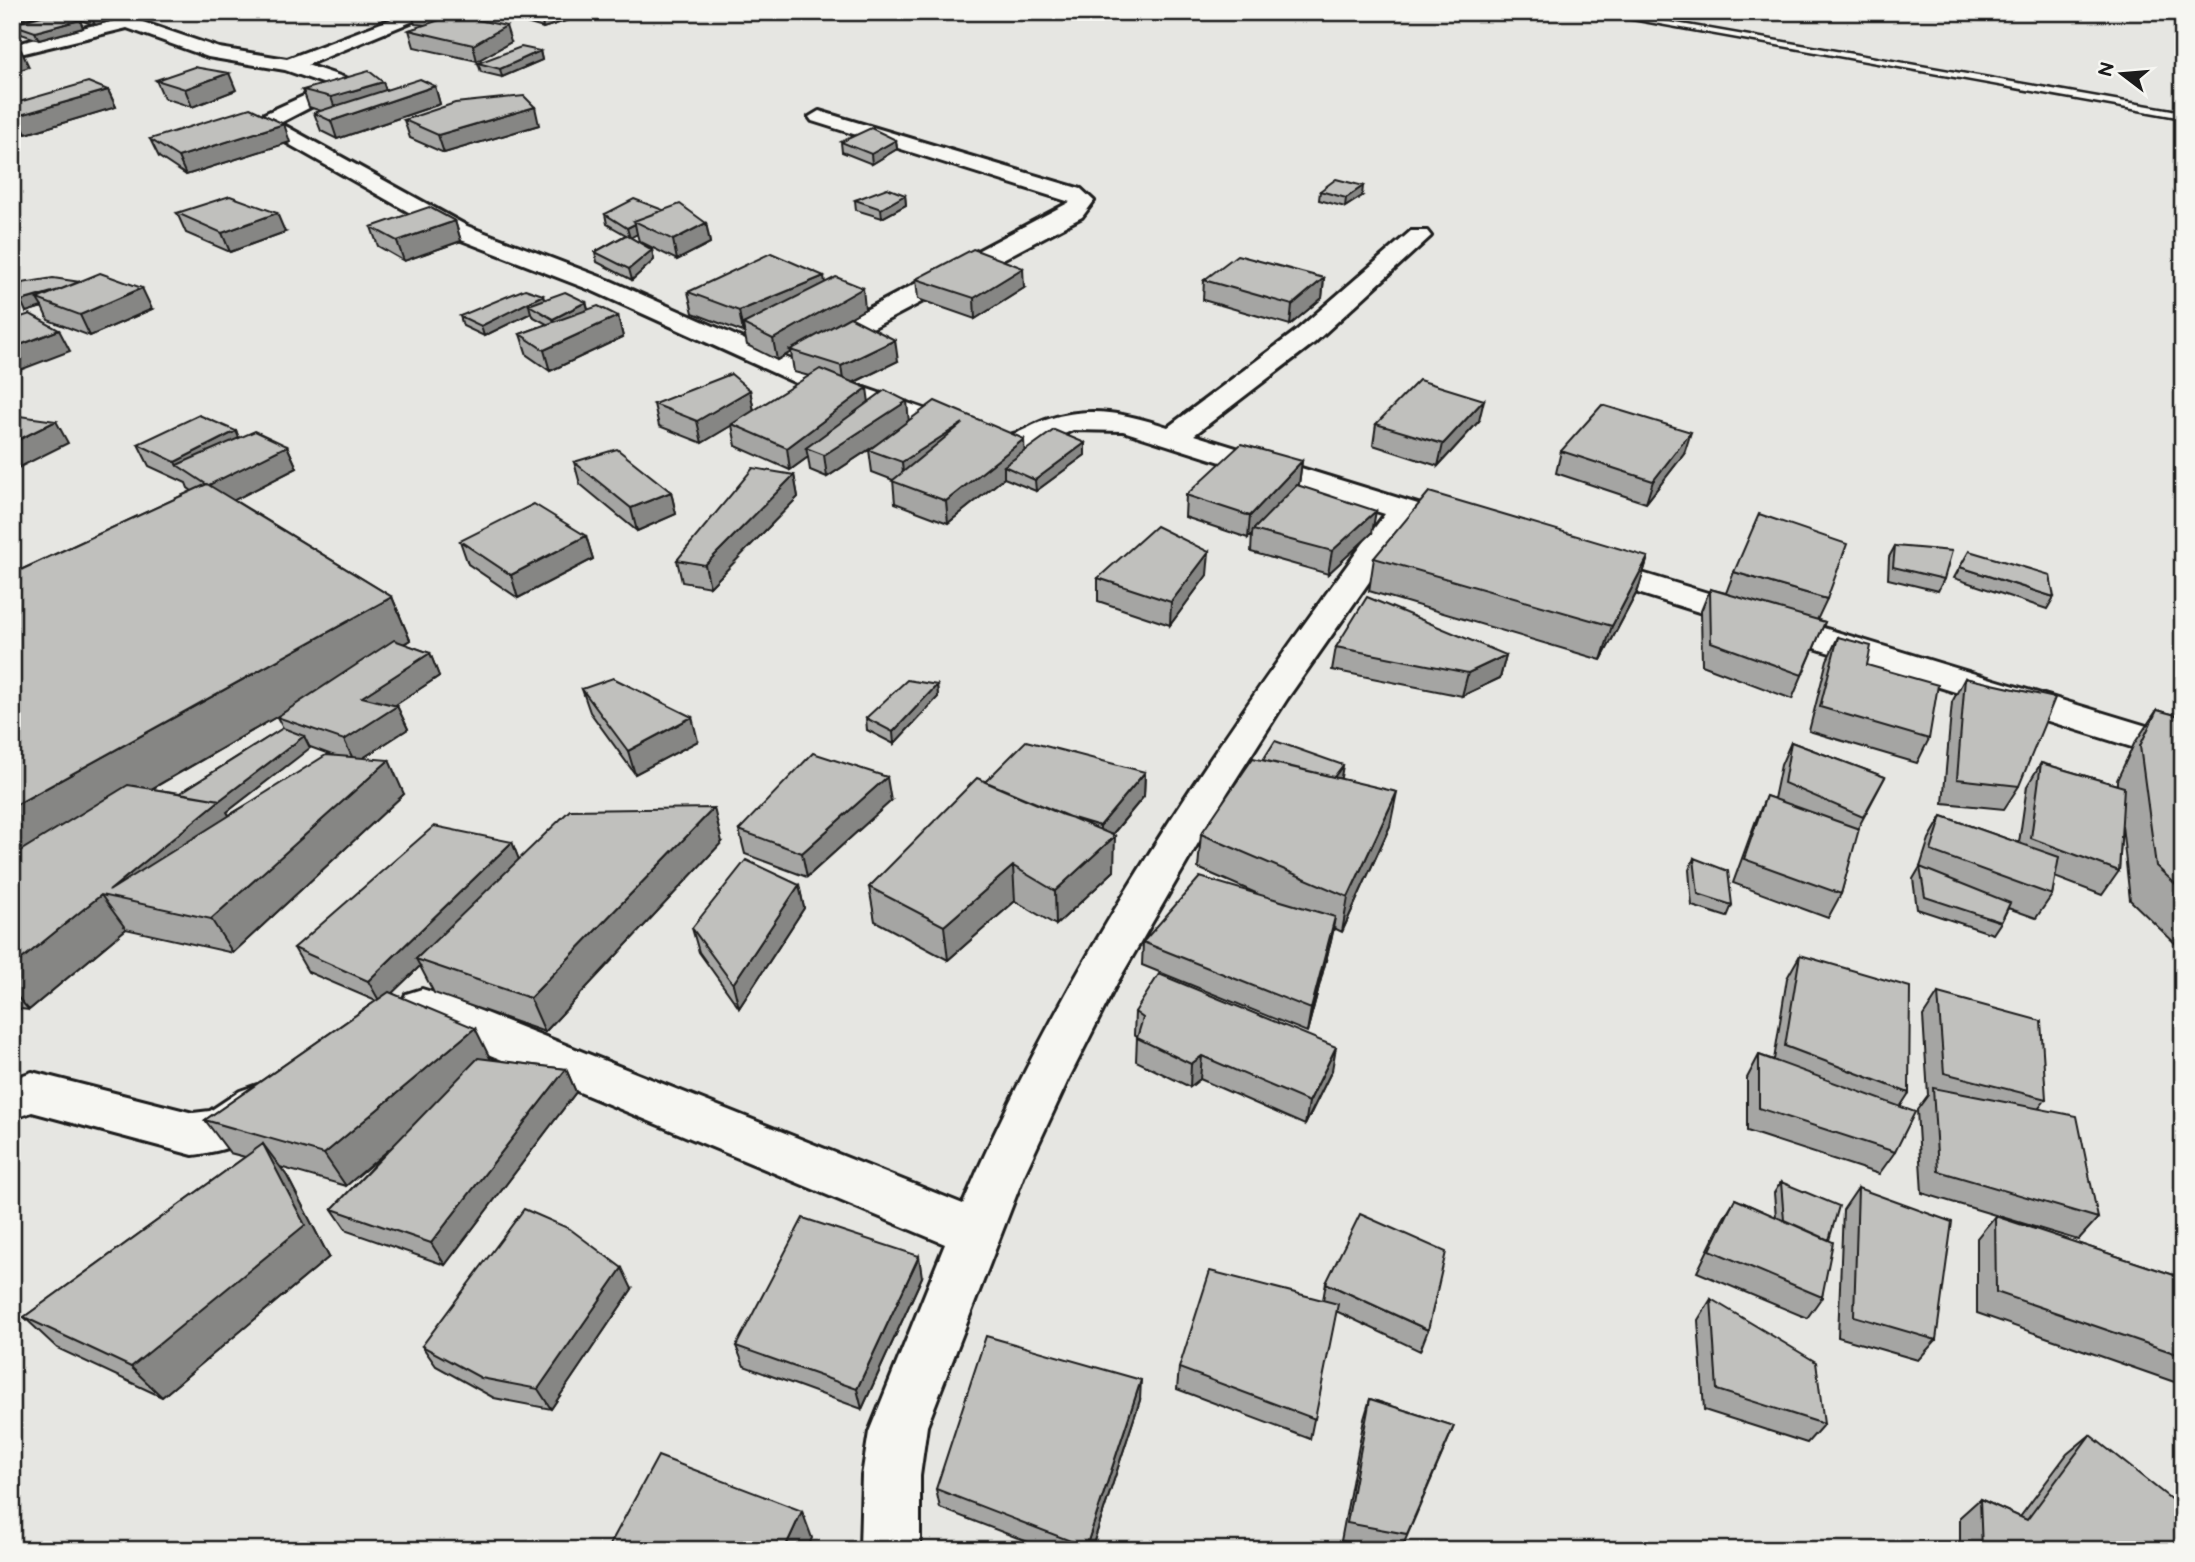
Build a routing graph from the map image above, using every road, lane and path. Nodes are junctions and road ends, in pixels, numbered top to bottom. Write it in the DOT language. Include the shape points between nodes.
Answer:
graph roads {
  1 [pos="155,12"];
  2 [pos="426,12"];
  3 [pos="1597,12"];
  4 [pos="128,22"];
  5 [pos="12,51"];
  6 [pos="289,65"];
  7 [pos="2183,115"];
  8 [pos="819,117"];
  9 [pos="1419,236"];
  10 [pos="780,367"];
  11 [pos="1173,437"];
  12 [pos="1404,510"];
  13 [pos="1497,538"];
  14 [pos="1563,559"];
  15 [pos="2183,750"];
  16 [pos="382,1020"];
  17 [pos="296,1078"];
  18 [pos="12,1099"];
  19 [pos="974,1233"];
  20 [pos="890,1550"];
  1 -- 4 [label="street"];
  2 -- 6 [label="street"];
  3 -- 7 [label="lane"];
  4 -- 5 [label="street"];
  4 -- 6 [label="street" via="215,52"];
  6 -- 10 [label="street" via="345,84 271,118 269,125 458,231 602,286"];
  8 -- 10 [label="street" via="1073,194 1083,201 1074,212"];
  9 -- 11 [label="street" via="1304,337"];
  10 -- 11 [label="street" via="1000,444 1022,444 1060,424 1101,419"];
  11 -- 12 [label="street"];
  12 -- 13 [label="street"];
  12 -- 19 [label="street" via="1309,637 1099,970 1013,1141"];
  14 -- 15 [label="street"];
  16 -- 19 [label="street" via="421,1006"];
  17 -- 18 [label="street" via="220,1131 193,1134 32,1092"];
  19 -- 20 [label="street" via="898,1432 890,1485"];
}
